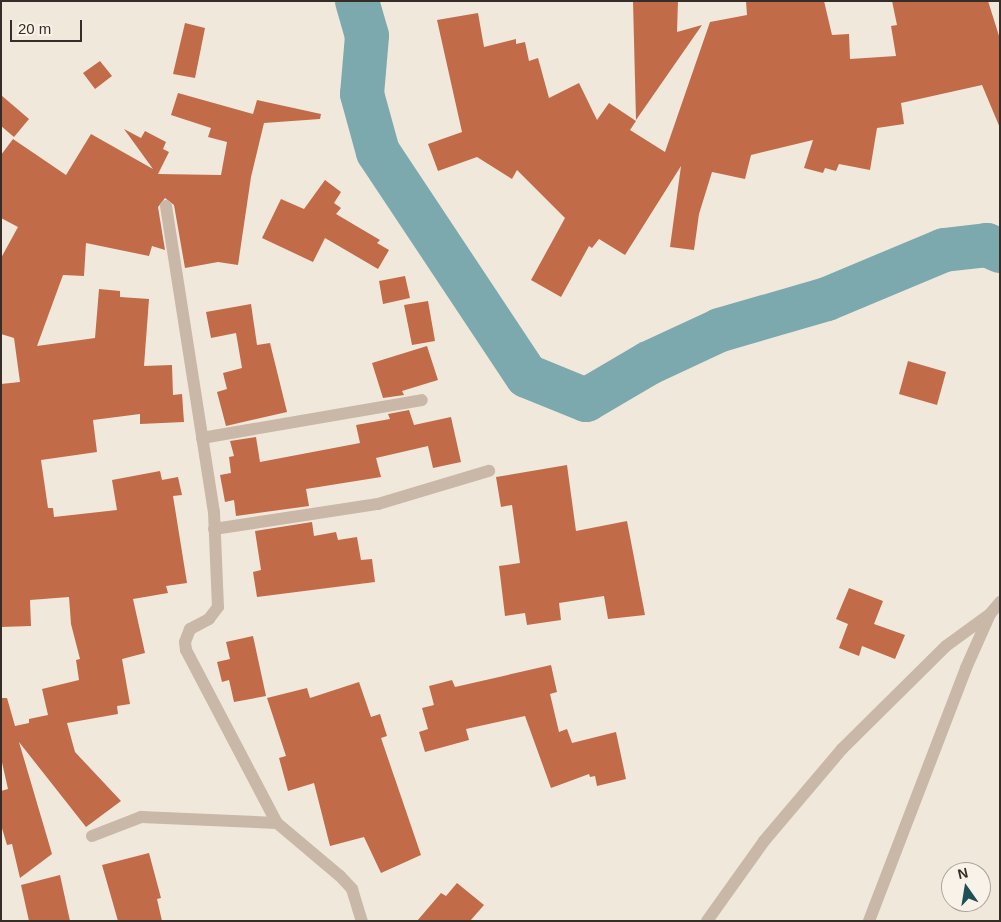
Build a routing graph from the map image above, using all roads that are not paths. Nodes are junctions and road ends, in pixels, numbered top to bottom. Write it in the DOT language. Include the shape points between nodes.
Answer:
graph roads {
  1 [pos="166,206"];
  2 [pos="422,400"];
  3 [pos="202,438"];
  4 [pos="489,471"];
  5 [pos="214,529"];
  6 [pos="1000,602"];
  7 [pos="990,614"];
  8 [pos="277,823"];
  9 [pos="92,836"];
  10 [pos="362,921"];
  11 [pos="707,921"];
  12 [pos="869,921"];
  1 -- 3 [label="street"];
  2 -- 3 [label="street"];
  3 -- 5 [label="street"];
  4 -- 5 [label="street" via="378,504"];
  5 -- 8 [label="street" via="218,607 209,619 190,629 186,650"];
  6 -- 7 [label="street"];
  7 -- 11 [label="street" via="946,646 842,749 774,828"];
  7 -- 12 [label="street" via="912,801"];
  8 -- 9 [label="street" via="141,817"];
  8 -- 10 [label="street" via="352,889"];
}
